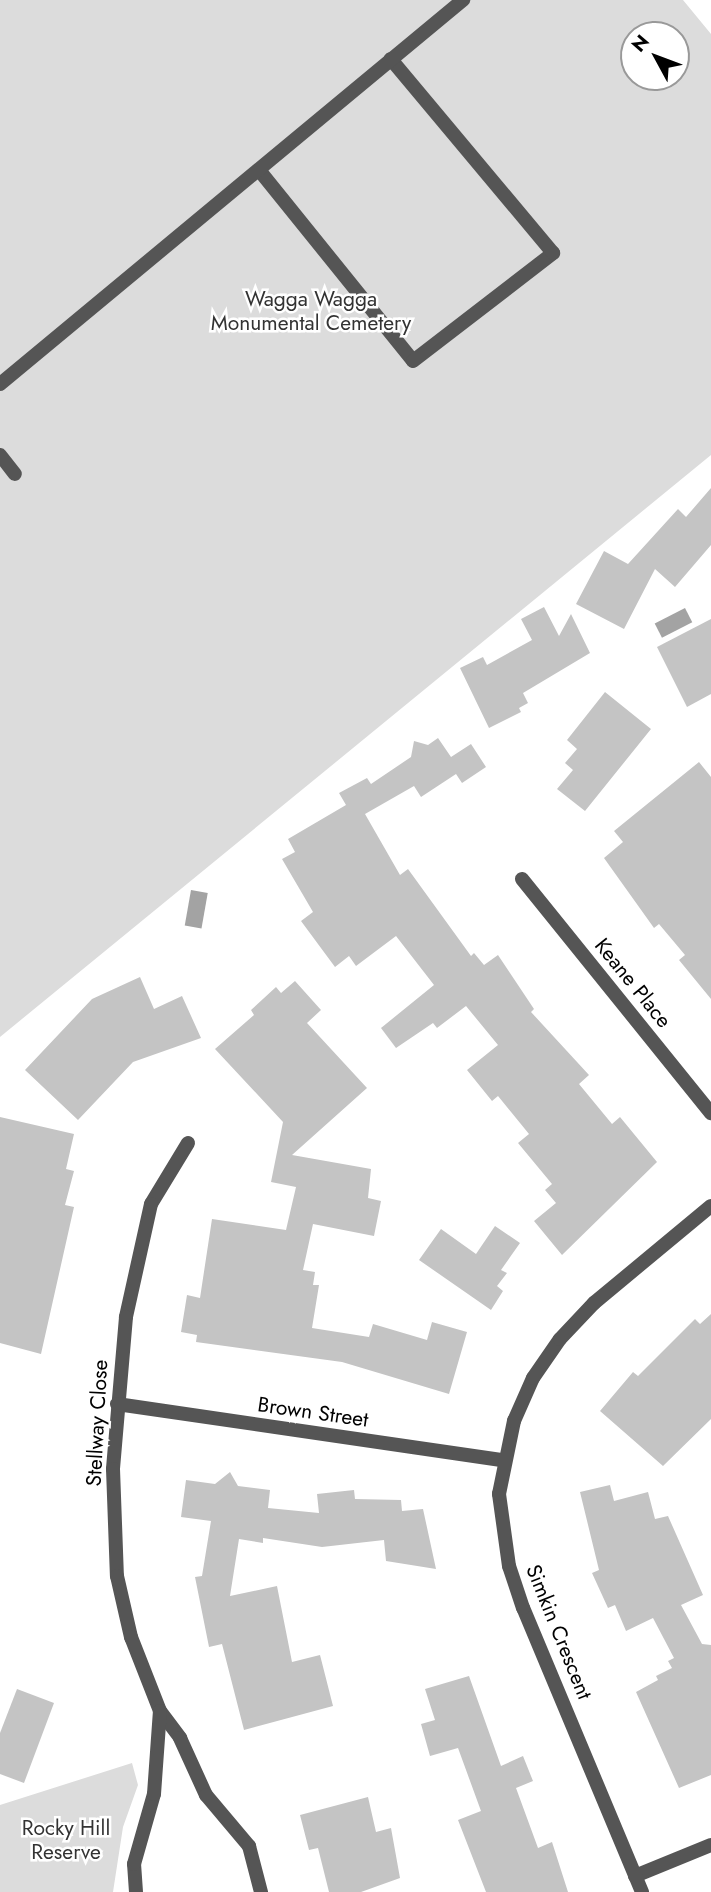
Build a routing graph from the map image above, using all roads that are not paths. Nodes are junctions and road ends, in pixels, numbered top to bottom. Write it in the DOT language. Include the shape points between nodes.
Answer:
graph roads {
  1 [pos="463,0"];
  2 [pos="391,60"];
  3 [pos="259,170"];
  4 [pos="0,384"];
  5 [pos="0,455"];
  6 [pos="15,474"];
  7 [pos="522,879"];
  8 [pos="711,1113"];
  9 [pos="188,1143"];
  10 [pos="711,1206"];
  11 [pos="117,1405"];
  12 [pos="503,1460"];
  13 [pos="160,1711"];
  14 [pos="711,1845"];
  15 [pos="635,1876"];
  16 [pos="136,1892"];
  17 [pos="261,1892"];
  18 [pos="642,1892"];
  1 -- 2 [label="street"];
  2 -- 3 [label="street"];
  2 -- 3 [label="street" via="553,253 413,360"];
  3 -- 4 [label="street"];
  5 -- 6 [label="street"];
  7 -- 8 [label="street, Keane Place"];
  9 -- 11 [label="street, Stellway Close" via="161,1184 145,1222 126,1317"];
  10 -- 12 [label="street, Simkin Crescent" via="594,1303 560,1339 533,1378"];
  11 -- 12 [label="street, Brown Street"];
  11 -- 13 [label="street, Stellway Close" via="113,1469 117,1577 131,1637"];
  12 -- 15 [label="street, Simkin Crescent" via="499,1494 509,1566"];
  13 -- 16 [label="street, Stellway Close" via="154,1794 134,1864"];
  13 -- 17 [label="street, Stellway Close" via="180,1738 206,1795 249,1846"];
  14 -- 15 [label="street"];
  15 -- 18 [label="street, Simkin Crescent"];
}
